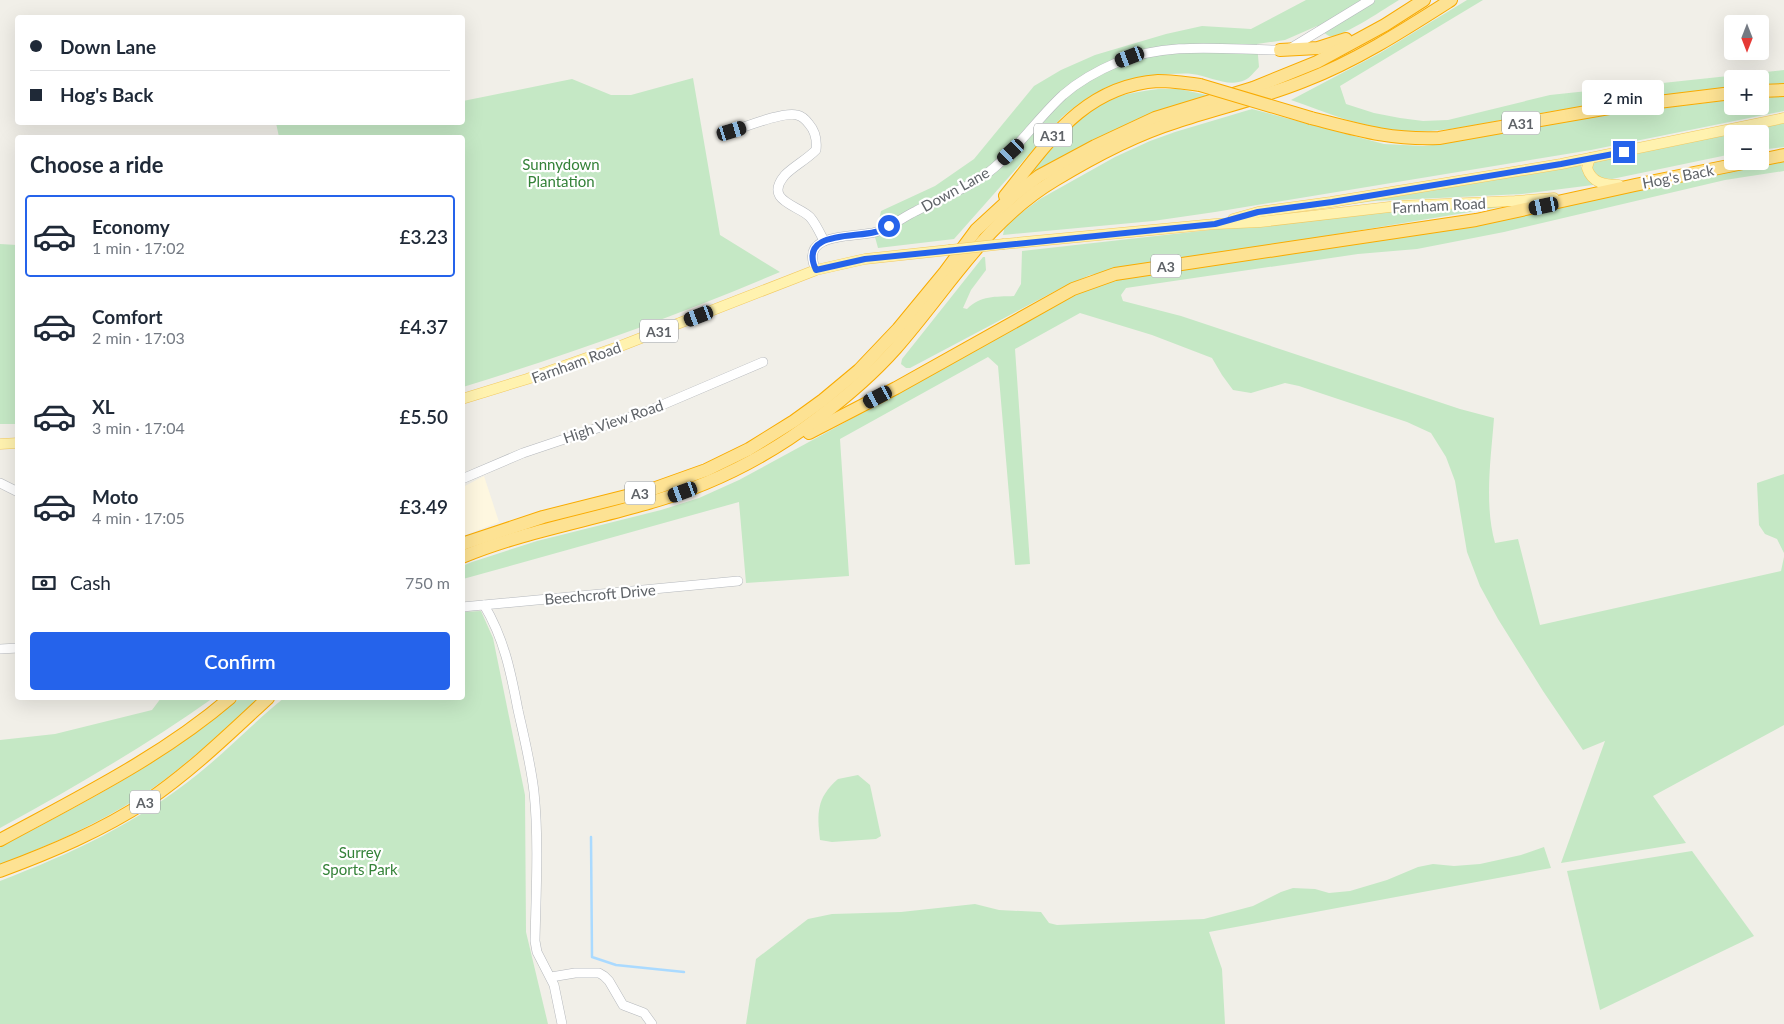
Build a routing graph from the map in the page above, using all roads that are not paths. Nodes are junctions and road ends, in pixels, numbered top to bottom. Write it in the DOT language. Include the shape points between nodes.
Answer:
graph roads {
  1 [pos="1370,0"];
  2 [pos="1423,0"];
  3 [pos="1451,0"];
  4 [pos="1280,50"];
  5 [pos="1784,90"];
  6 [pos="1769,91"];
  7 [pos="1724,94"];
  8 [pos="1784,118"];
  9 [pos="732,131"];
  10 [pos="1784,155"];
  11 [pos="1591,158"];
  12 [pos="1769,158"];
  13 [pos="1724,167"];
  14 [pos="1635,184"];
  15 [pos="1604,191"];
  16 [pos="1215,224"];
  17 [pos="976,230"];
  18 [pos="824,241"];
  19 [pos="816,270"];
  20 [pos="763,362"];
  21 [pos="465,398"];
  22 [pos="15,443"];
  23 [pos="0,444"];
  24 [pos="766,453"];
  25 [pos="465,478"];
  26 [pos="0,483"];
  27 [pos="15,490"];
  28 [pos="465,543"];
  29 [pos="465,556"];
  30 [pos="738,581"];
  31 [pos="484,605"];
  32 [pos="465,607"];
  33 [pos="15,648"];
  34 [pos="0,649"];
  35 [pos="227,700"];
  36 [pos="266,700"];
  37 [pos="0,840"];
  38 [pos="0,871"];
  39 [pos="551,977"];
  40 [pos="562,1024"];
  41 [pos="652,1024"];
  1 -- 4 [label="street, Down Lane" via="1298,45"];
  2 -- 4 [label="highway" via="1331,45"];
  2 -- 17 [label="highway, A3" via="1317,62 1253,88 1156,118 1095,146 1026,186"];
  3 -- 24 [label="highway, A3" via="1333,68 1272,93 1156,129 1043,187 1019,204 986,236 874,371 815,421"];
  4 -- 18 [label="street, Down Lane" via="1181,49 1150,52 1118,62 1091,75 1063,95 1011,152 974,182 881,230"];
  5 -- 6 [label="highway"];
  7 -- 17 [label="highway, A31, bridge" via="1609,108 1439,138 1413,138 1372,134 1200,85 1167,81 1142,83 1116,90 1079,111 1062,126"];
  8 -- 11 [label="main road, A31"];
  9 -- 18 [label="street" via="786,114 805,119 811,126 817,141 816,150 786,174 778,191 788,205 808,215"];
  10 -- 12 [label="highway"];
  11 -- 14 [label="main road, A31" via="1588,170 1599,183"];
  11 -- 16 [label="main road, Farnham Road / A31" via="1258,212"];
  13 -- 14 [label="highway, Hog's Back / A31"];
  14 -- 15 [label="highway, Hog's Back / A31"];
  15 -- 16 [label="main road, Farnham Road / A31" via="1531,200 1406,206"];
  15 -- 24 [label="highway, A3" via="1476,220 1114,274 1073,289 844,416"];
  16 -- 19 [label="main road, Farnham Road / A31, bridge" via="865,259"];
  17 -- 28 [label="highway, A3" via="924,298 876,353 823,400 749,450 667,485 535,520"];
  18 -- 19 [label="street" via="812,253"];
  19 -- 21 [label="main road, Farnham Road / A31" via="618,347"];
  20 -- 25 [label="street, High View Road" via="648,411 530,450"];
  22 -- 23 [label="main road"];
  24 -- 29 [label="highway, A3" via="729,473 670,496 535,532"];
  26 -- 27 [label="street"];
  30 -- 31 [label="street, Beechcroft Drive"];
  31 -- 32 [label="street, Beechcroft Drive"];
  31 -- 39 [label="street" via="494,622 509,665 531,774 536,820 535,941 537,952"];
  33 -- 34 [label="street"];
  35 -- 37 [label="highway, A3" via="158,752"];
  36 -- 38 [label="highway, A3" via="191,768 146,801 87,835"];
  39 -- 40 [label="street"];
  39 -- 41 [label="street" via="599,973 609,981 623,1005 644,1014"];
}
